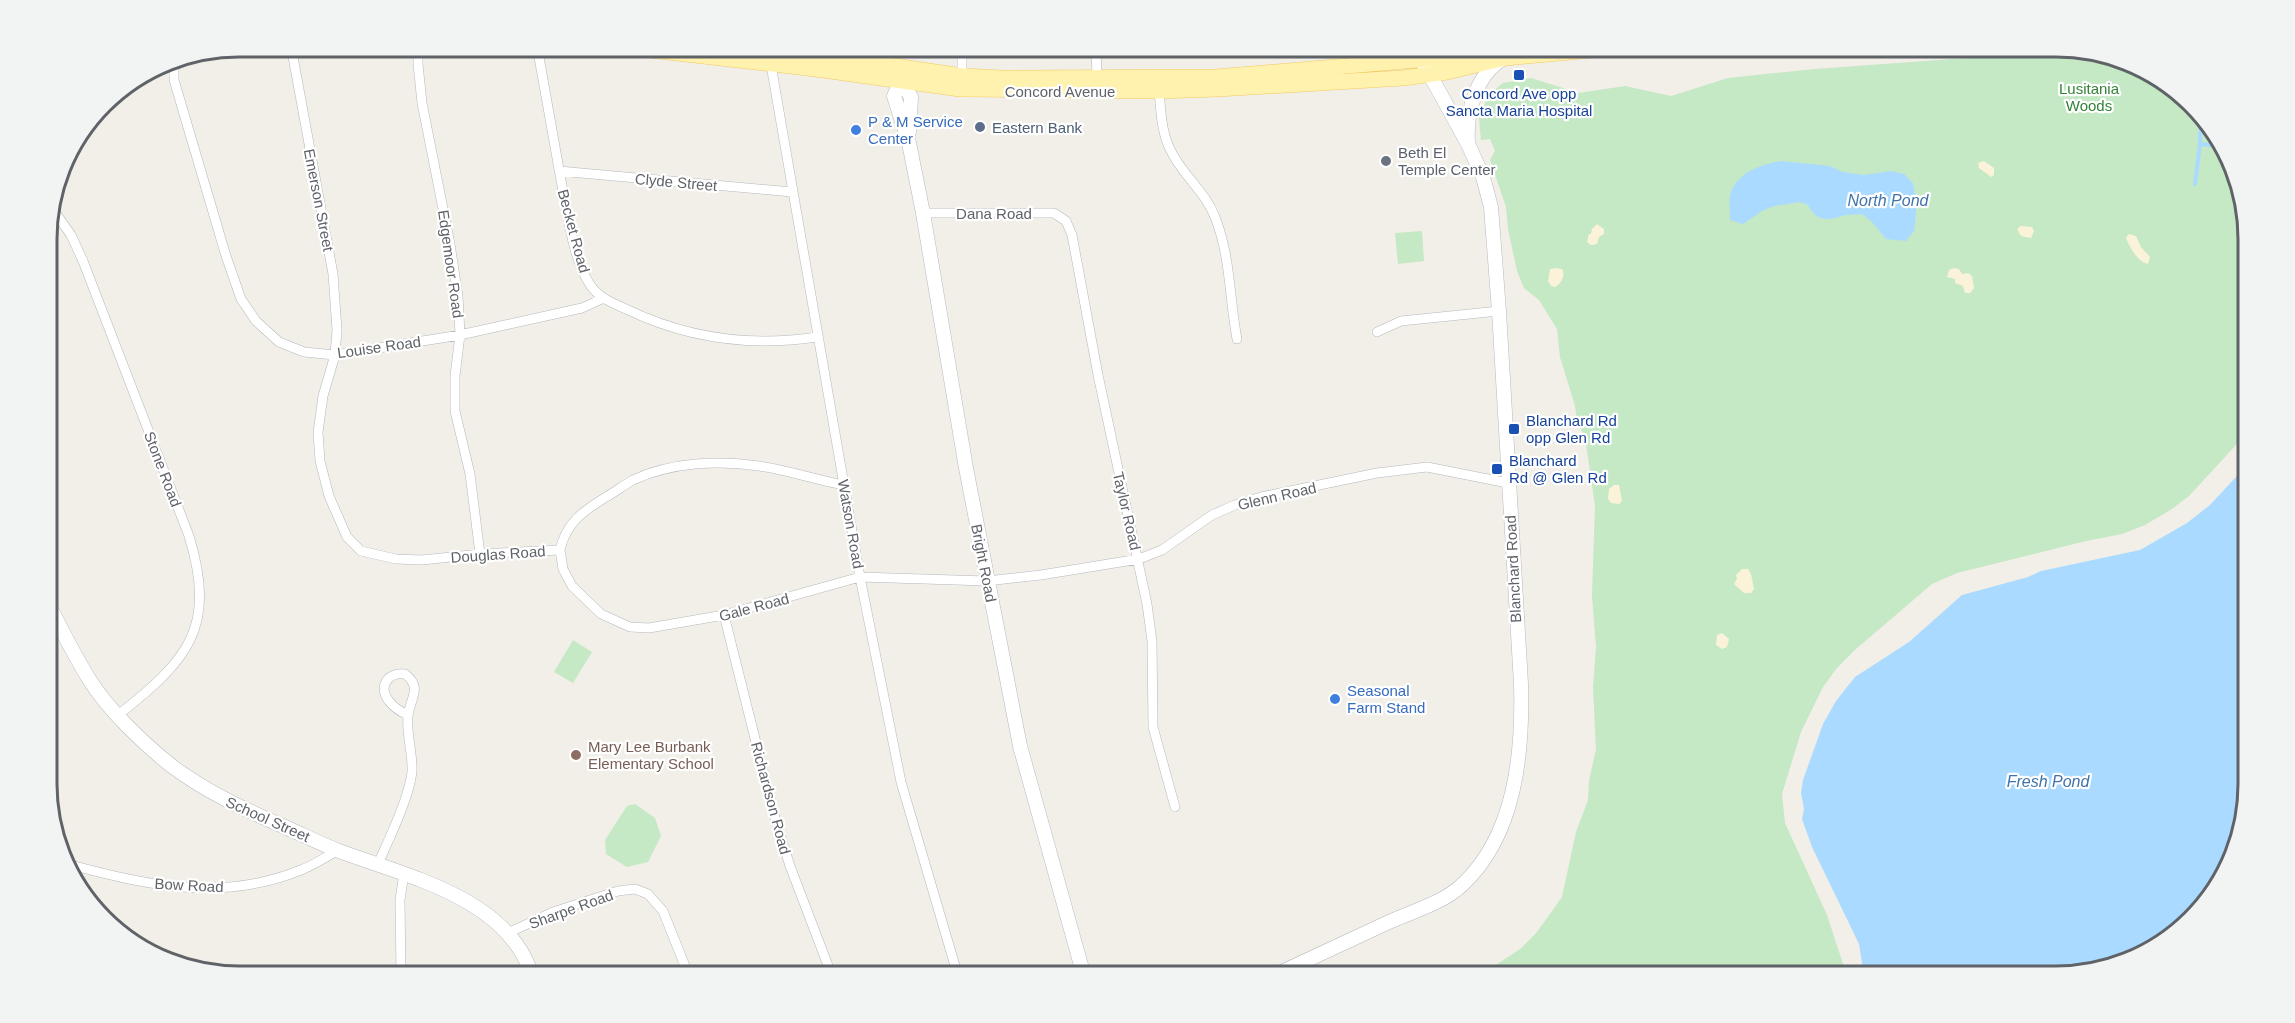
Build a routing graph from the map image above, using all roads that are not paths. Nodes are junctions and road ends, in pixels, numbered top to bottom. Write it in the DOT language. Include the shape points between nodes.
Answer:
graph roads {
  1 [pos="293,57"];
  2 [pos="418,57"];
  3 [pos="539,57"];
  4 [pos="758,57"];
  5 [pos="766,57"];
  6 [pos="815,57"];
  7 [pos="962,57"];
  8 [pos="1096,57"];
  9 [pos="1384,57"];
  10 [pos="1419,57"];
  11 [pos="1487,57"];
  12 [pos="1515,57"];
  13 [pos="770,58"];
  14 [pos="1504,58"];
  15 [pos="174,69"];
  16 [pos="901,74"];
  17 [pos="1429,75"];
  18 [pos="1097,79"];
  19 [pos="961,82"];
  20 [pos="1159,91"];
  21 [pos="1468,144"];
  22 [pos="559,171"];
  23 [pos="792,192"];
  24 [pos="923,213"];
  25 [pos="59,217"];
  26 [pos="1062,219"];
  27 [pos="603,298"];
  28 [pos="1499,311"];
  29 [pos="1377,332"];
  30 [pos="460,335"];
  31 [pos="817,337"];
  32 [pos="1237,339"];
  33 [pos="334,355"];
  34 [pos="1508,483"];
  35 [pos="844,485"];
  36 [pos="560,550"];
  37 [pos="480,554"];
  38 [pos="1139,559"];
  39 [pos="860,576"];
  40 [pos="987,581"];
  41 [pos="724,615"];
  42 [pos="57,620"];
  43 [pos="118,715"];
  44 [pos="408,716"];
  45 [pos="1175,807"];
  46 [pos="338,850"];
  47 [pos="378,864"];
  48 [pos="76,865"];
  49 [pos="404,873"];
  50 [pos="508,933"];
  51 [pos="401,966"];
  52 [pos="529,966"];
  53 [pos="685,966"];
  54 [pos="828,966"];
  55 [pos="955,966"];
  56 [pos="1081,966"];
  57 [pos="1295,966"];
  1 -- 33 [label="street, Emerson Street" via="333,274 337,330"];
  2 -- 30 [label="street, Edgemoor Road" via="422,103 458,296"];
  3 -- 22 [label="street, Becket Road"];
  4 -- 13 [label="main road, Concord Avenue"];
  5 -- 13 [label="main road, Concord Avenue"];
  6 -- 13 [label="main road, Concord Avenue"];
  6 -- 16 [label="main road, Concord Avenue"];
  7 -- 19 [label="street"];
  8 -- 18 [label="street"];
  9 -- 18 [label="main road, Concord Avenue" via="1238,75"];
  10 -- 17 [label="street, Blanchard Road"];
  11 -- 14 [label="main road, Concord Avenue"];
  12 -- 14 [label="main road, Concord Avenue"];
  13 -- 23 [label="street, Watson Road"];
  14 -- 17 [label="main road, Concord Avenue"];
  14 -- 21 [label="street" via="1483,77 1468,114"];
  15 -- 33 [label="street, Louise Road" via="174,80 241,299 256,321 279,342 304,352"];
  16 -- 19 [label="main road, Concord Avenue"];
  16 -- 24 [label="street, Bright Road" via="911,97 909,143"];
  17 -- 20 [label="main road, Concord Avenue"];
  17 -- 21 [label="street, Blanchard Road"];
  18 -- 19 [label="main road, Concord Avenue"];
  19 -- 20 [label="main road, Concord Avenue"];
  20 -- 32 [label="street" via="1170,151 1215,217 1231,276"];
  21 -- 28 [label="street, Blanchard Road" via="1491,207"];
  22 -- 23 [label="street, Clyde Street"];
  22 -- 27 [label="street, Becket Road" via="580,264 590,285"];
  23 -- 31 [label="street, Watson Road"];
  24 -- 26 [label="street, Dana Road" via="1032,212 1054,213"];
  24 -- 40 [label="street, Bright Road"];
  25 -- 43 [label="street, Stone Road" via="71,235 90,280 189,536 200,581 197,623 178,660 157,684"];
  26 -- 38 [label="street, Taylor Road" via="1072,236 1127,517"];
  27 -- 30 [label="street, Louise Road" via="582,308"];
  27 -- 31 [label="street, Becket Road" via="656,324 694,334 769,342"];
  28 -- 29 [label="street" via="1401,321"];
  28 -- 34 [label="street, Blanchard Road"];
  30 -- 33 [label="street, Louise Road"];
  30 -- 37 [label="street, Edgemoor Road" via="455,411 470,474"];
  31 -- 35 [label="street, Watson Road"];
  33 -- 37 [label="street, Douglas Road" via="318,432 320,461 329,496 347,537 362,551 396,560"];
  34 -- 38 [label="street, Glenn Road" via="1427,467 1377,473 1235,505 1212,515 1162,550"];
  34 -- 57 [label="street, Blanchard Road" via="1522,720 1520,754 1504,822 1478,868 1461,886 1431,904"];
  35 -- 36 [label="street, Douglas Road" via="760,466 714,463 671,468 634,480 599,501 574,520 564,534"];
  35 -- 39 [label="street, Watson Road"];
  36 -- 37 [label="street, Douglas Road"];
  36 -- 41 [label="street, Gale Road" via="563,569 572,586 601,614 630,627 673,626"];
  38 -- 40 [label="street, Glenn Road"];
  38 -- 45 [label="street, Taylor Road" via="1152,641 1153,728"];
  39 -- 40 [label="street, Gale Road"];
  39 -- 41 [label="street, Gale Road"];
  39 -- 55 [label="street, Watson Road" via="901,782"];
  40 -- 56 [label="street, Bright Road" via="1020,746"];
  41 -- 54 [label="street, Richardson Road" via="789,866"];
  42 -- 43 [label="street, School Street" via="90,681"];
  43 -- 46 [label="street, School Street" via="146,744 204,788"];
  44 -- 44 [label="street" via="414,697 412,679 405,674 393,674 384,684 386,696"];
  44 -- 47 [label="street" via="412,772 399,816"];
  46 -- 47 [label="street, School Street"];
  46 -- 48 [label="street, Bow Road" via="302,869 261,883 222,889 141,882"];
  47 -- 49 [label="street, School Street"];
  49 -- 50 [label="street, School Street" via="470,903"];
  49 -- 51 [label="street" via="400,900"];
  50 -- 52 [label="street, School Street"];
  50 -- 53 [label="street, Sharpe Road" via="553,912 635,889 648,894 663,911"];
}
